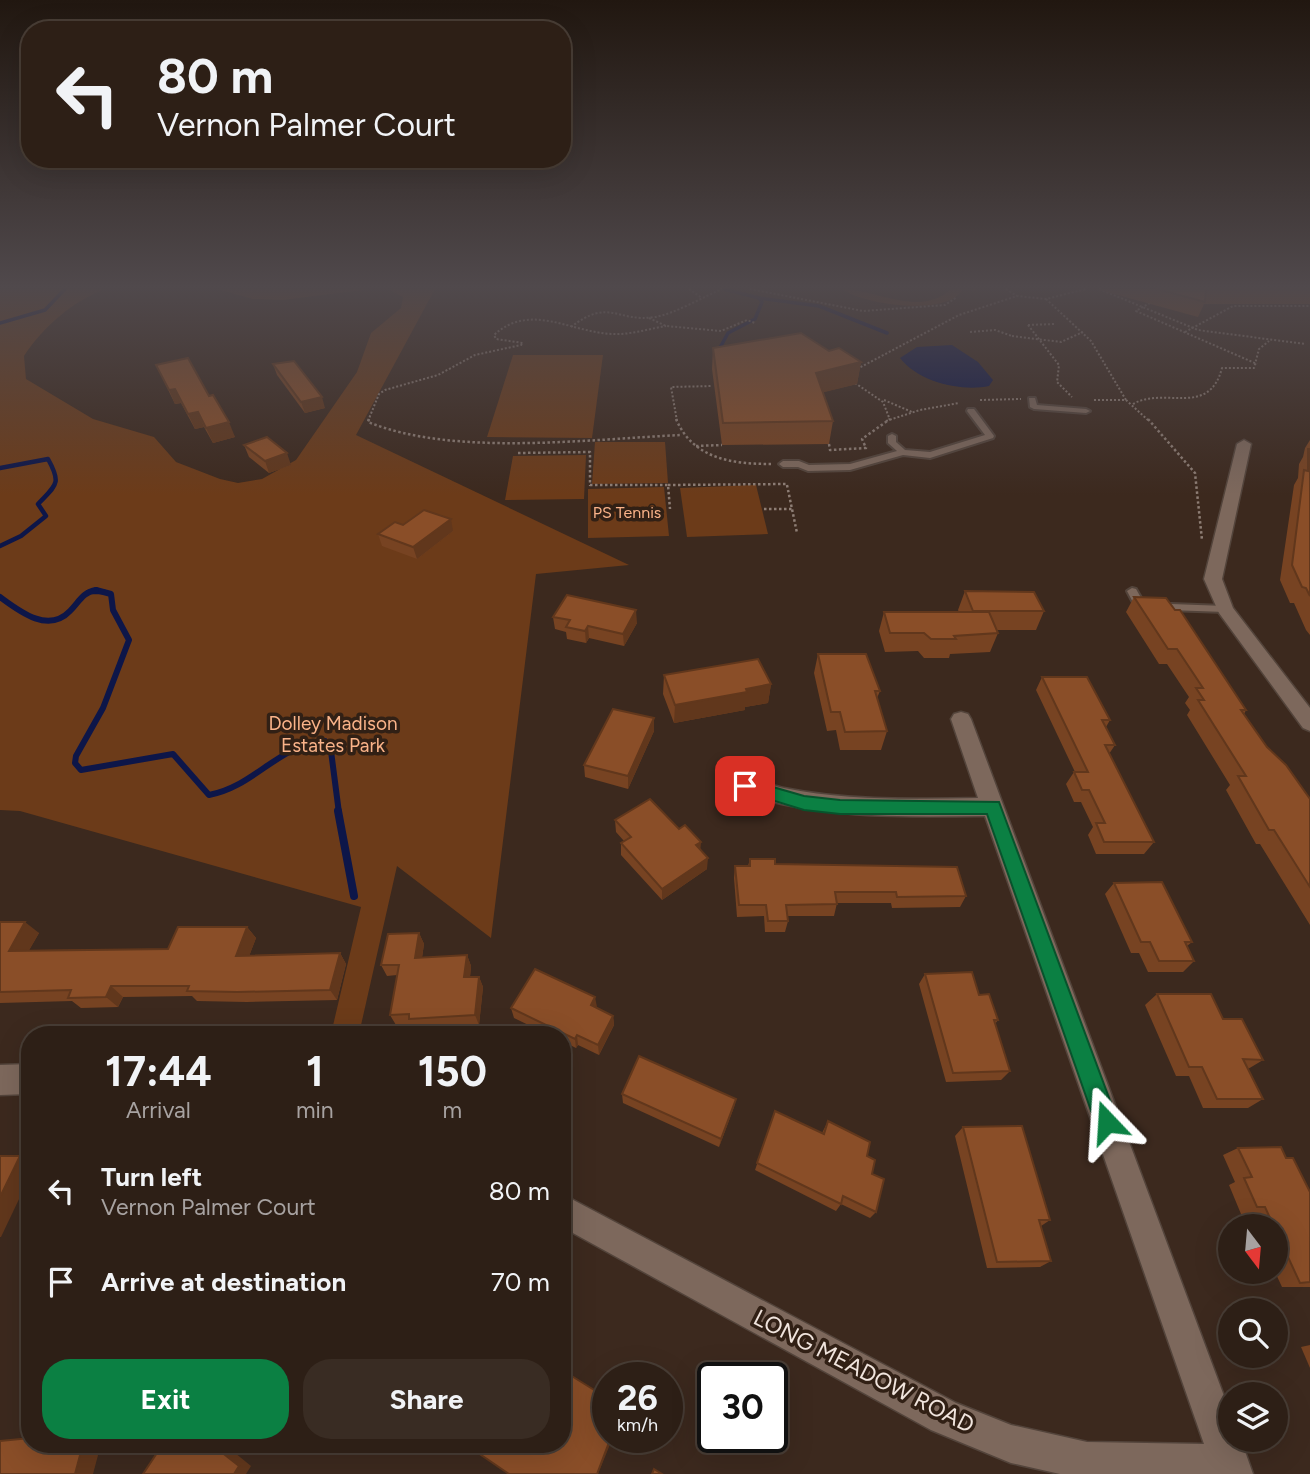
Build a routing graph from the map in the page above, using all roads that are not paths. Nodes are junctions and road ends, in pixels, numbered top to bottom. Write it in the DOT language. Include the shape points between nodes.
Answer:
graph roads {
  1 [pos="1032,400"];
  2 [pos="971,411"];
  3 [pos="1086,411"];
  4 [pos="892,436"];
  5 [pos="1244,444"];
  6 [pos="903,452"];
  7 [pos="783,464"];
  8 [pos="1132,591"];
  9 [pos="1225,609"];
  10 [pos="961,719"];
  11 [pos="1310,723"];
  12 [pos="745,786"];
  13 [pos="993,807"];
  14 [pos="21,1079"];
  15 [pos="0,1080"];
  16 [pos="571,1215"];
  17 [pos="1232,1468"];
  1 -- 3 [label="lane" via="1034,407"];
  2 -- 6 [label="lane" via="990,436 930,455"];
  4 -- 6 [label="lane" via="892,443"];
  5 -- 9 [label="street" via="1213,579"];
  6 -- 7 [label="lane" via="850,467"];
  8 -- 9 [label="lane" via="1140,606"];
  9 -- 11 [label="street"];
  10 -- 13 [label="street"];
  12 -- 13 [label="street" via="804,803 840,807"];
  13 -- 17 [label="street"];
  14 -- 15 [label="street"];
  16 -- 17 [label="street, LONG MEADOW ROAD" via="944,1417 1011,1444 1087,1461"];
}
